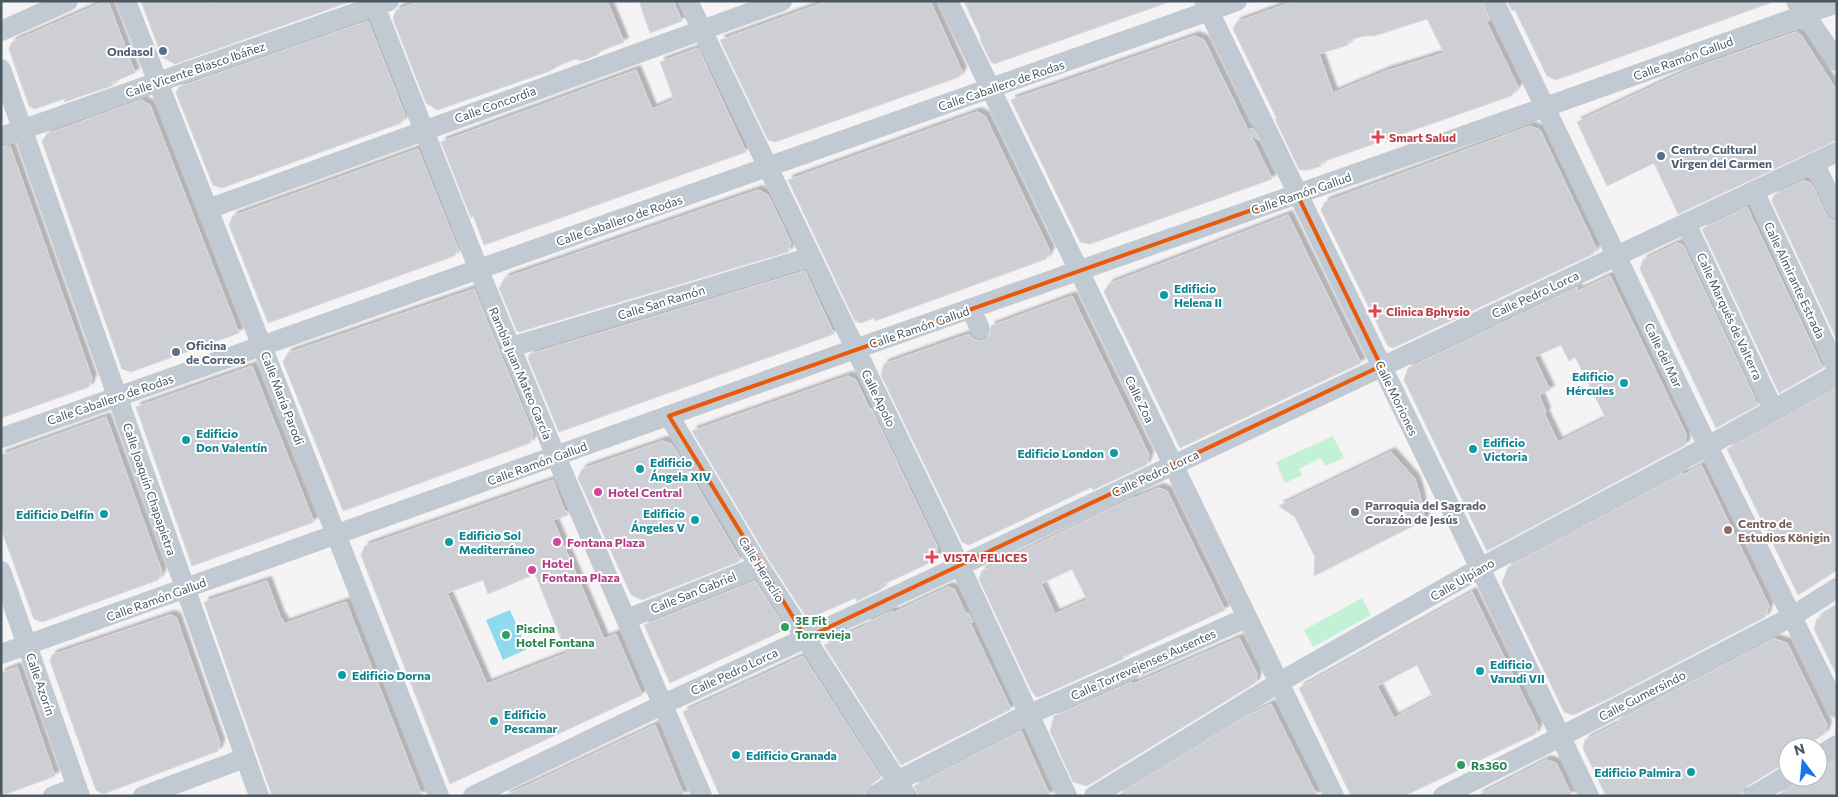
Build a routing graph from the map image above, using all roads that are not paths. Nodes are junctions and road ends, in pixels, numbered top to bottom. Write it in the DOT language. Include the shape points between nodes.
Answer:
graph roads {
  1 [pos="68,1"];
  2 [pos="126,1"];
  3 [pos="688,1"];
  4 [pos="782,1"];
  5 [pos="948,1"];
  6 [pos="1237,1"];
  7 [pos="1494,1"];
  8 [pos="379,3"];
  9 [pos="1837,3"];
  10 [pos="1206,6"];
  11 [pos="1801,8"];
  12 [pos="702,30"];
  13 [pos="1,31"];
  14 [pos="1681,59"];
  15 [pos="1837,61"];
  16 [pos="1,69"];
  17 [pos="158,82"];
  18 [pos="990,88"];
  19 [pos="1545,107"];
  20 [pos="22,130"];
  21 [pos="424,130"];
  22 [pos="1,138"];
  23 [pos="1837,152"];
  24 [pos="1814,163"];
  25 [pos="768,167"];
  26 [pos="1754,191"];
  27 [pos="1297,194"];
  28 [pos="208,209"];
  29 [pos="1837,210"];
  30 [pos="1686,223"];
  31 [pos="1617,256"];
  32 [pos="811,257"];
  33 [pos="478,269"];
  34 [pos="1078,272"];
  35 [pos="970,309"];
  36 [pos="980,330"];
  37 [pos="262,346"];
  38 [pos="511,347"];
  39 [pos="855,350"];
  40 [pos="1381,366"];
  41 [pos="1837,368"];
  42 [pos="1837,374"];
  43 [pos="118,397"];
  44 [pos="1773,409"];
  45 [pos="669,416"];
  46 [pos="1,438"];
  47 [pos="1708,446"];
  48 [pos="556,456"];
  49 [pos="1172,466"];
  50 [pos="336,534"];
  51 [pos="759,566"];
  52 [pos="960,566"];
  53 [pos="1480,568"];
  54 [pos="1,571"];
  55 [pos="185,588"];
  56 [pos="1837,588"];
  57 [pos="1791,617"];
  58 [pos="1246,618"];
  59 [pos="627,619"];
  60 [pos="806,638"];
  61 [pos="27,645"];
  62 [pos="1,654"];
  63 [pos="1278,683"];
  64 [pos="664,704"];
  65 [pos="1837,708"];
  66 [pos="1039,710"];
  67 [pos="1018,719"];
  68 [pos="1560,737"];
  69 [pos="246,761"];
  70 [pos="1778,781"];
  71 [pos="182,788"];
  72 [pos="895,788"];
  73 [pos="78,792"];
  74 [pos="53,796"];
  75 [pos="143,796"];
  76 [pos="259,796"];
  77 [pos="439,796"];
  78 [pos="473,796"];
  79 [pos="702,796"];
  80 [pos="1068,796"];
  81 [pos="1094,796"];
  82 [pos="1334,796"];
  83 [pos="1443,796"];
  84 [pos="1589,796"];
  85 [pos="1753,796"];
  1 -- 13 [label="street"];
  2 -- 17 [label="street, Calle María Parodi"];
  3 -- 12 [label="street, Calle Apolo"];
  4 -- 12 [label="street, Calle Concordia"];
  5 -- 18 [label="street, Calle Zoa"];
  6 -- 10 [label="street, Calle Caballero de Rodas"];
  7 -- 19 [label="street, Calle del Mar"];
  8 -- 17 [label="street, Calle Vicente Blasco Ibáñez"];
  8 -- 21 [label="street, Rambla Juan Mateo García"];
  9 -- 11 [label="street, Calle Ramón Gallud"];
  10 -- 18 [label="street, Calle Caballero de Rodas"];
  10 -- 27 [label="street, Calle Moriones"];
  11 -- 14 [label="street, Calle Ramón Gallud"];
  11 -- 15 [label="street"];
  12 -- 21 [label="street, Calle Concordia"];
  12 -- 25 [label="street, Calle Apolo"];
  14 -- 19 [label="street, Calle Ramón Gallud"];
  14 -- 19 [label="street" via="1674,68 1622,90 1564,108"];
  16 -- 20 [label="street, Calle Joaquín Chapapietra"];
  17 -- 20 [label="street, Calle Vicente Blasco Ibáñez"];
  17 -- 28 [label="street, Calle María Parodi"];
  18 -- 25 [label="street, Calle Caballero de Rodas"];
  18 -- 34 [label="street, Calle Zoa"];
  19 -- 27 [label="street, Calle Ramón Gallud"];
  19 -- 31 [label="street, Calle del Mar"];
  20 -- 22 [label="street, Calle Vicente Blasco Ibáñez"];
  20 -- 43 [label="street, Calle Joaquín Chapapietra"];
  21 -- 28 [label="street, Calle Concordia"];
  21 -- 33 [label="street, Rambla Juan Mateo García"];
  23 -- 24 [label="street, Calle Pedro Lorca"];
  24 -- 26 [label="street, Calle Pedro Lorca"];
  24 -- 29 [label="street"];
  25 -- 32 [label="street, Calle Apolo"];
  25 -- 33 [label="street, Calle Caballero de Rodas"];
  26 -- 30 [label="street, Calle Pedro Lorca"];
  26 -- 41 [label="street, Calle Almirante Estrada"];
  27 -- 34 [label="street, Calle Ramón Gallud"];
  27 -- 40 [label="street, Calle Moriones"];
  28 -- 37 [label="street, Calle María Parodi"];
  30 -- 31 [label="street, Calle Pedro Lorca"];
  30 -- 44 [label="street, Calle Marqués de Valterra"];
  31 -- 40 [label="street, Calle Pedro Lorca"];
  31 -- 47 [label="street, Calle del Mar"];
  32 -- 38 [label="street, Calle San Ramón"];
  32 -- 39 [label="street, Calle Apolo"];
  33 -- 37 [label="street, Calle Caballero de Rodas"];
  33 -- 38 [label="street, Rambla Juan Mateo García"];
  34 -- 35 [label="street, Calle Ramón Gallud"];
  34 -- 49 [label="street, Calle Zoa"];
  35 -- 36 [label="street"];
  35 -- 39 [label="street, Calle Ramón Gallud"];
  37 -- 43 [label="street, Calle Caballero de Rodas"];
  37 -- 50 [label="street, Calle María Parodi"];
  38 -- 48 [label="street, Rambla Juan Mateo García"];
  39 -- 45 [label="street, Calle Ramón Gallud"];
  39 -- 52 [label="street, Calle Apolo"];
  40 -- 49 [label="street, Calle Pedro Lorca"];
  40 -- 53 [label="street, Calle Moriones"];
  42 -- 44 [label="street, Calle Ulpiano"];
  43 -- 46 [label="street, Calle Caballero de Rodas"];
  43 -- 55 [label="street, Calle Joaquín Chapapietra"];
  44 -- 47 [label="street, Calle Ulpiano"];
  45 -- 48 [label="street, Calle Ramón Gallud"];
  45 -- 51 [label="street, Calle Heraclio"];
  47 -- 53 [label="street, Calle Ulpiano"];
  47 -- 57 [label="street, Calle del Mar"];
  48 -- 50 [label="street, Calle Ramón Gallud"];
  48 -- 59 [label="street, Rambla Juan Mateo García"];
  49 -- 52 [label="street, Calle Pedro Lorca"];
  49 -- 58 [label="street, Calle Zoa"];
  50 -- 55 [label="street, Calle Ramón Gallud"];
  50 -- 77 [label="street, Calle María Parodi"];
  51 -- 59 [label="street, Calle San Gabriel"];
  51 -- 60 [label="street, Calle Heraclio"];
  52 -- 60 [label="street, Calle Pedro Lorca"];
  52 -- 80 [label="street, Calle Apolo"];
  53 -- 63 [label="street, Calle Ulpiano"];
  53 -- 68 [label="street, Calle Moriones"];
  54 -- 61 [label="street, Calle Azorín"];
  55 -- 61 [label="street, Calle Ramón Gallud"];
  55 -- 69 [label="street, Calle Joaquín Chapapietra"];
  56 -- 57 [label="street, Calle Gumersindo"];
  57 -- 65 [label="street, Calle del Mar"];
  57 -- 68 [label="street, Calle Gumersindo"];
  58 -- 63 [label="street, Calle Zoa"];
  58 -- 66 [label="street, Calle Torrevejenses Ausentes"];
  59 -- 64 [label="street, Rambla Juan Mateo García"];
  60 -- 64 [label="street, Calle Pedro Lorca"];
  60 -- 72 [label="street, Calle Heraclio"];
  61 -- 62 [label="street, Calle Ramón Gallud"];
  61 -- 73 [label="street, Calle Azorín"];
  63 -- 81 [label="street, Calle Ulpiano"];
  63 -- 82 [label="street, Calle Zoa"];
  64 -- 78 [label="street, Calle Pedro Lorca"];
  64 -- 79 [label="street, Rambla Juan Mateo García"];
  67 -- 72 [label="street"];
  68 -- 83 [label="street, Calle Gumersindo"];
  68 -- 84 [label="street, Calle Moriones"];
  69 -- 71 [label="street"];
  69 -- 75 [label="street"];
  69 -- 76 [label="street, Calle Joaquín Chapapietra"];
  70 -- 85 [label="street"];
  73 -- 74 [label="street"];
}
